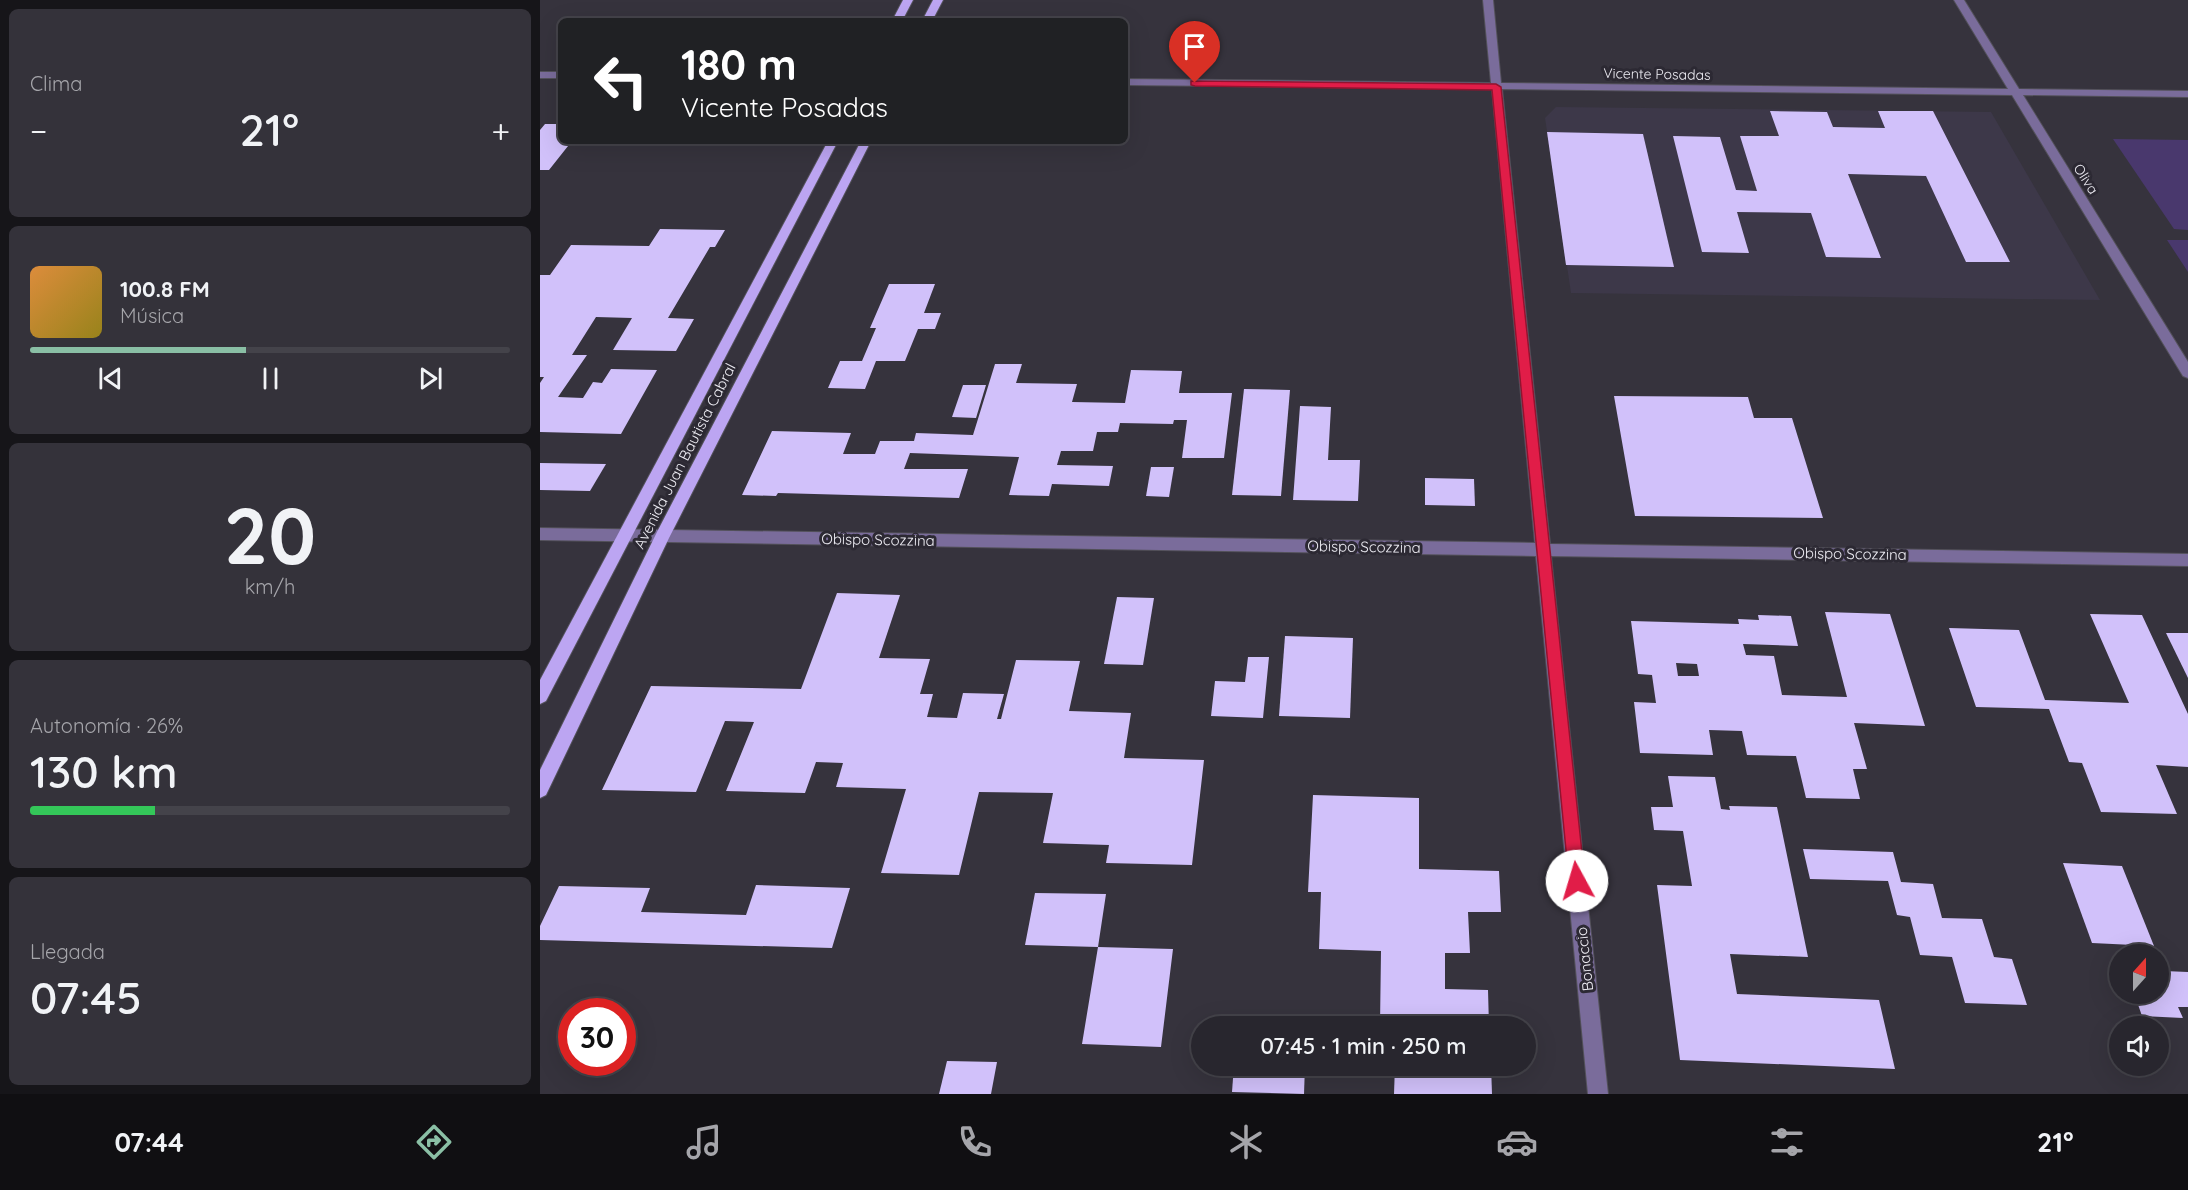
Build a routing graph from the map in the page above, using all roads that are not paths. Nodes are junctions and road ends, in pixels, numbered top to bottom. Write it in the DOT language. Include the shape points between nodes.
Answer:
graph roads {
  1 [pos="908,0"];
  2 [pos="938,0"];
  3 [pos="1488,0"];
  4 [pos="1959,0"];
  5 [pos="899,18"];
  6 [pos="929,18"];
  7 [pos="540,75"];
  8 [pos="558,75"];
  9 [pos="1128,82"];
  10 [pos="1496,87"];
  11 [pos="2016,92"];
  12 [pos="2188,94"];
  13 [pos="831,144"];
  14 [pos="864,144"];
  15 [pos="2188,373"];
  16 [pos="540,534"];
  17 [pos="625,536"];
  18 [pos="662,536"];
  19 [pos="1544,550"];
  20 [pos="2188,560"];
  21 [pos="540,696"];
  22 [pos="540,789"];
  23 [pos="1598,1094"];
  1 -- 5 [label="main road"];
  2 -- 6 [label="main road"];
  3 -- 10 [label="street, Bonaccio"];
  4 -- 11 [label="street, Oliva"];
  7 -- 8 [label="street"];
  9 -- 10 [label="street, Vicente Posadas"];
  10 -- 11 [label="street, Vicente Posadas"];
  10 -- 19 [label="street, Bonaccio"];
  11 -- 12 [label="street, Vicente Posadas"];
  11 -- 15 [label="street, Oliva"];
  13 -- 17 [label="main road, Avenida Juan Bautista Cabral"];
  14 -- 18 [label="main road, Avenida Juan Bautista Cabral"];
  16 -- 17 [label="street, Obispo Scozzina"];
  17 -- 18 [label="street, Obispo Scozzina"];
  17 -- 21 [label="main road, Avenida Juan Bautista Cabral"];
  18 -- 19 [label="street, Obispo Scozzina"];
  18 -- 22 [label="main road, Avenida Juan Bautista Cabral"];
  19 -- 20 [label="street, Obispo Scozzina"];
  19 -- 23 [label="street, Bonaccio"];
}
